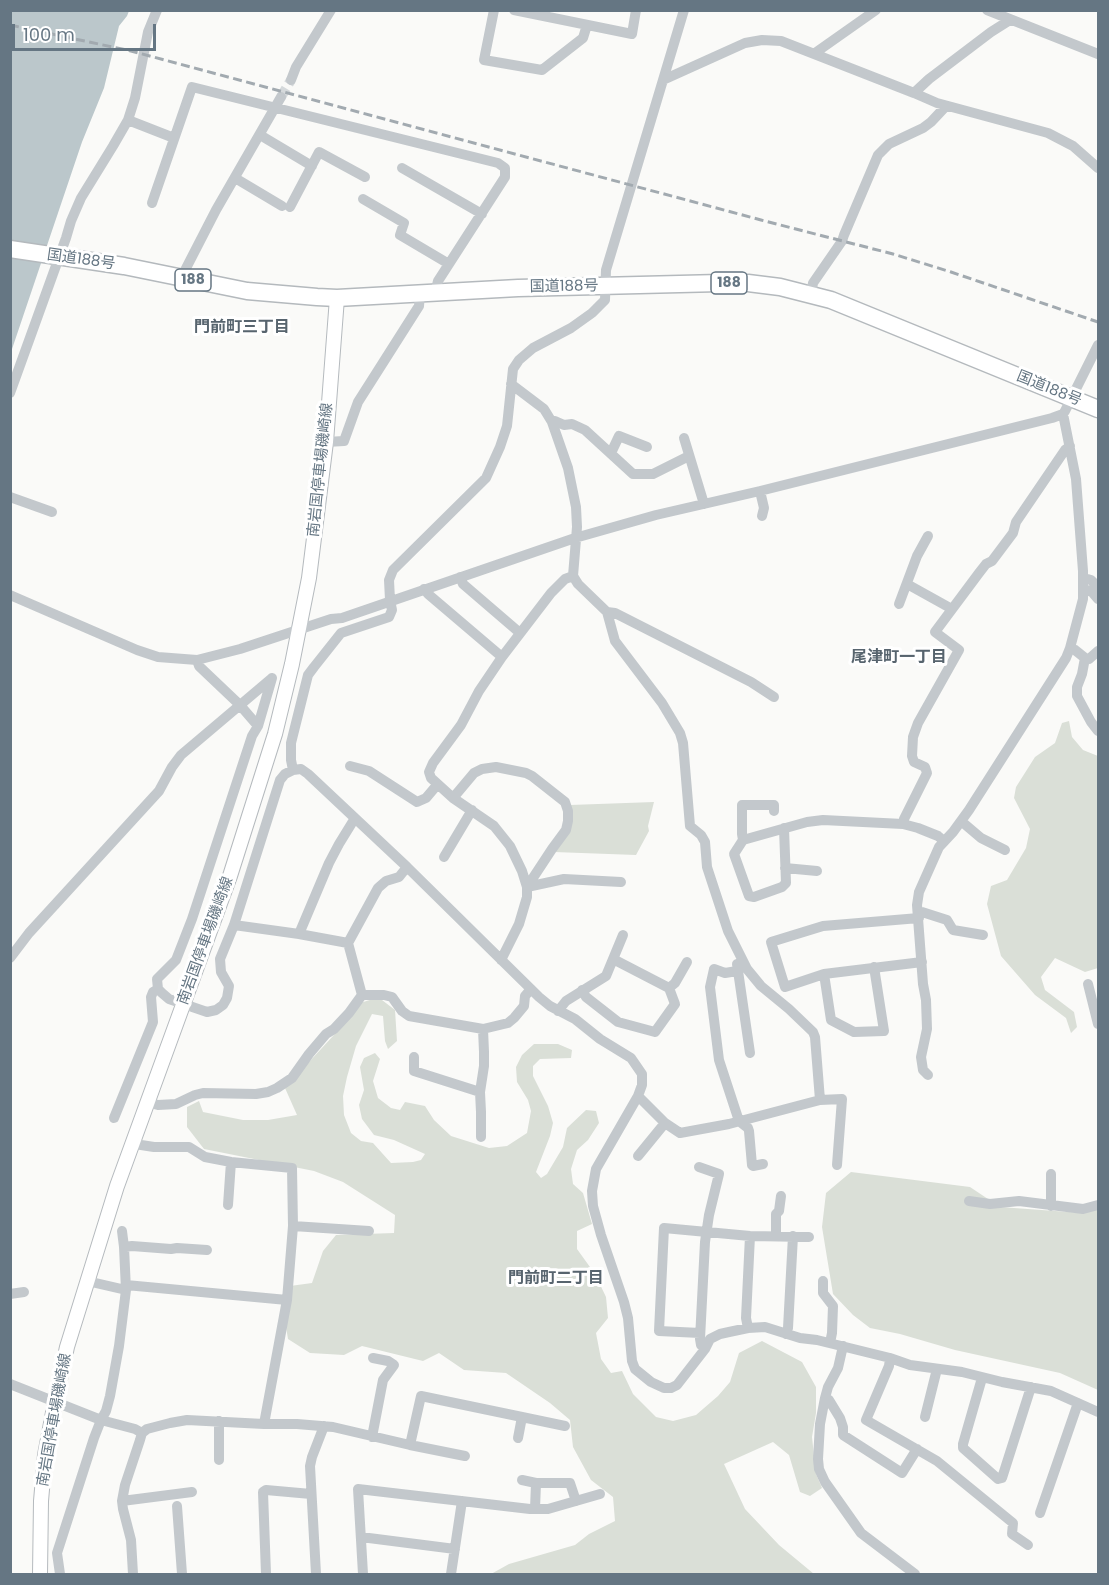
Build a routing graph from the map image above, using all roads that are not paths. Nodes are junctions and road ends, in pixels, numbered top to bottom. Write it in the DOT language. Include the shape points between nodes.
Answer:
graph roads {
  1 [pos="157,10"];
  2 [pos="331,10"];
  3 [pos="494,10"];
  4 [pos="514,10"];
  5 [pos="636,10"];
  6 [pos="684,10"];
  7 [pos="876,10"];
  8 [pos="987,10"];
  9 [pos="1010,20"];
  10 [pos="587,25"];
  11 [pos="815,53"];
  12 [pos="1098,54"];
  13 [pos="291,80"];
  14 [pos="663,80"];
  15 [pos="914,93"];
  16 [pos="281,96"];
  17 [pos="946,106"];
  18 [pos="275,108"];
  19 [pos="128,120"];
  20 [pos="260,135"];
  21 [pos="174,138"];
  22 [pos="312,166"];
  23 [pos="402,168"];
  24 [pos="1098,168"];
  25 [pos="365,177"];
  26 [pos="235,178"];
  27 [pos="363,199"];
  28 [pos="152,203"];
  29 [pos="482,214"];
  30 [pos="10,249"];
  31 [pos="54,256"];
  32 [pos="449,264"];
  33 [pos="181,278"];
  34 [pos="606,287"];
  35 [pos="428,293"];
  36 [pos="811,294"];
  37 [pos="337,298"];
  38 [pos="1098,345"];
  39 [pos="511,384"];
  40 [pos="10,393"];
  41 [pos="1072,398"];
  42 [pos="1098,409"];
  43 [pos="1063,414"];
  44 [pos="552,422"];
  45 [pos="684,438"];
  46 [pos="326,442"];
  47 [pos="1070,446"];
  48 [pos="648,447"];
  49 [pos="611,453"];
  50 [pos="689,456"];
  51 [pos="760,491"];
  52 [pos="10,497"];
  53 [pos="704,504"];
  54 [pos="52,512"];
  55 [pos="762,516"];
  56 [pos="928,536"];
  57 [pos="575,538"];
  58 [pos="573,576"];
  59 [pos="460,577"];
  60 [pos="907,584"];
  61 [pos="1084,584"];
  62 [pos="1098,587"];
  63 [pos="424,589"];
  64 [pos="10,595"];
  65 [pos="1098,599"];
  66 [pos="390,600"];
  67 [pos="899,604"];
  68 [pos="952,609"];
  69 [pos="607,612"];
  70 [pos="298,630"];
  71 [pos="520,633"];
  72 [pos="1071,648"];
  73 [pos="1098,651"];
  74 [pos="502,657"];
  75 [pos="1084,658"];
  76 [pos="196,660"];
  77 [pos="774,697"];
  78 [pos="239,704"];
  79 [pos="258,726"];
  80 [pos="1098,731"];
  81 [pos="350,766"];
  82 [pos="293,770"];
  83 [pos="436,785"];
  84 [pos="453,798"];
  85 [pos="472,810"];
  86 [pos="774,811"];
  87 [pos="355,818"];
  88 [pos="961,821"];
  89 [pos="903,824"];
  90 [pos="784,828"];
  91 [pos="743,840"];
  92 [pos="944,841"];
  93 [pos="1005,850"];
  94 [pos="444,857"];
  95 [pos="407,867"];
  96 [pos="785,868"];
  97 [pos="817,871"];
  98 [pos="621,882"];
  99 [pos="527,886"];
  100 [pos="918,915"];
  101 [pos="234,925"];
  102 [pos="299,933"];
  103 [pos="623,935"];
  104 [pos="982,935"];
  105 [pos="348,944"];
  106 [pos="738,953"];
  107 [pos="10,958"];
  108 [pos="613,959"];
  109 [pos="501,960"];
  110 [pos="687,962"];
  111 [pos="922,962"];
  112 [pos="874,967"];
  113 [pos="737,971"];
  114 [pos="824,974"];
  115 [pos="1088,984"];
  116 [pos="669,988"];
  117 [pos="158,989"];
  118 [pos="531,989"];
  119 [pos="582,990"];
  120 [pos="362,995"];
  121 [pos="1096,1002"];
  122 [pos="184,1004"];
  123 [pos="558,1011"];
  124 [pos="1098,1024"];
  125 [pos="483,1029"];
  126 [pos="750,1053"];
  127 [pos="414,1058"];
  128 [pos="928,1075"];
  129 [pos="480,1092"];
  130 [pos="638,1096"];
  131 [pos="820,1100"];
  132 [pos="147,1102"];
  133 [pos="114,1118"];
  134 [pos="739,1121"];
  135 [pos="665,1123"];
  136 [pos="480,1137"];
  137 [pos="133,1142"];
  138 [pos="638,1156"];
  139 [pos="231,1162"];
  140 [pos="763,1164"];
  141 [pos="837,1165"];
  142 [pos="699,1167"];
  143 [pos="1051,1174"];
  144 [pos="781,1196"];
  145 [pos="969,1201"];
  146 [pos="228,1205"];
  147 [pos="1098,1205"];
  148 [pos="1052,1206"];
  149 [pos="293,1226"];
  150 [pos="369,1231"];
  151 [pos="122,1232"];
  152 [pos="706,1232"];
  153 [pos="750,1236"];
  154 [pos="776,1236"];
  155 [pos="793,1236"];
  156 [pos="809,1237"];
  157 [pos="124,1247"];
  158 [pos="207,1250"];
  159 [pos="87,1281"];
  160 [pos="823,1281"];
  161 [pos="126,1288"];
  162 [pos="24,1292"];
  163 [pos="10,1294"];
  164 [pos="287,1300"];
  165 [pos="748,1328"];
  166 [pos="700,1333"];
  167 [pos="786,1334"];
  168 [pos="830,1343"];
  169 [pos="843,1346"];
  170 [pos="705,1349"];
  171 [pos="373,1358"];
  172 [pos="890,1358"];
  173 [pos="937,1369"];
  174 [pos="982,1377"];
  175 [pos="10,1384"];
  176 [pos="1031,1387"];
  177 [pos="825,1398"];
  178 [pos="55,1402"];
  179 [pos="1078,1403"];
  180 [pos="1098,1412"];
  181 [pos="522,1417"];
  182 [pos="925,1417"];
  183 [pos="101,1420"];
  184 [pos="219,1421"];
  185 [pos="264,1424"];
  186 [pos="324,1426"];
  187 [pos="565,1426"];
  188 [pos="142,1433"];
  189 [pos="372,1437"];
  190 [pos="518,1438"];
  191 [pos="410,1445"];
  192 [pos="917,1449"];
  193 [pos="465,1456"];
  194 [pos="219,1460"];
  195 [pos="522,1480"];
  196 [pos="536,1483"];
  197 [pos="192,1492"];
  198 [pos="311,1494"];
  199 [pos="600,1494"];
  200 [pos="122,1501"];
  201 [pos="462,1501"];
  202 [pos="576,1501"];
  203 [pos="177,1506"];
  204 [pos="536,1509"];
  205 [pos="1040,1513"];
  206 [pos="361,1537"];
  207 [pos="1028,1545"];
  208 [pos="455,1549"];
  209 [pos="40,1575"];
  210 [pos="60,1575"];
  211 [pos="134,1575"];
  212 [pos="182,1575"];
  213 [pos="266,1575"];
  214 [pos="316,1575"];
  215 [pos="363,1575"];
  216 [pos="451,1575"];
  217 [pos="915,1575"];
  1 -- 19 [label="street" via="148,32"];
  2 -- 13 [label="street"];
  3 -- 10 [label="street" via="484,60 542,70 583,38"];
  4 -- 10 [label="street"];
  5 -- 10 [label="street" via="632,34"];
  6 -- 14 [label="street"];
  7 -- 11 [label="street"];
  8 -- 9 [label="street"];
  9 -- 12 [label="street"];
  9 -- 15 [label="street"];
  11 -- 14 [label="street" via="781,41 745,43"];
  11 -- 15 [label="street"];
  14 -- 34 [label="street" via="606,270"];
  15 -- 17 [label="street"];
  16 -- 18 [label="street"];
  17 -- 24 [label="street" via="1048,133 1072,146"];
  17 -- 36 [label="street" via="932,122 889,144 878,155 842,241 813,283"];
  18 -- 20 [label="street"];
  18 -- 21 [label="street" via="192,87"];
  18 -- 29 [label="street" via="498,163 505,168 505,177"];
  19 -- 21 [label="street"];
  19 -- 31 [label="street" via="81,198"];
  20 -- 22 [label="street"];
  20 -- 26 [label="street"];
  21 -- 28 [label="street"];
  22 -- 25 [label="street" via="319,152"];
  22 -- 26 [label="street" via="286,207"];
  23 -- 29 [label="street"];
  26 -- 33 [label="street"];
  27 -- 32 [label="street" via="404,223 400,235"];
  29 -- 32 [label="street"];
  30 -- 31 [label="highway, 国道188号 / 188"];
  31 -- 33 [label="highway, 国道188号 / 188"];
  31 -- 40 [label="street"];
  32 -- 35 [label="street"];
  33 -- 37 [label="highway, 国道188号 / 188" via="247,291"];
  34 -- 35 [label="highway, 国道188号 / 188"];
  34 -- 36 [label="highway, 国道188号 / 188" via="748,283"];
  34 -- 39 [label="street" via="604,300 592,313 519,360"];
  35 -- 37 [label="highway, 国道188号 / 188"];
  35 -- 46 [label="street" via="358,402 344,441"];
  36 -- 41 [label="highway, 国道188号 / 188"];
  37 -- 46 [label="main road, 南岩国停車場磯崎線"];
  38 -- 41 [label="street"];
  39 -- 44 [label="street" via="544,409"];
  39 -- 66 [label="street" via="507,426 486,478 393,570"];
  41 -- 42 [label="highway, 国道188号 / 188"];
  41 -- 43 [label="street"];
  43 -- 47 [label="street"];
  43 -- 51 [label="street"];
  44 -- 49 [label="street" via="585,430"];
  44 -- 57 [label="street" via="573,486"];
  45 -- 50 [label="street"];
  46 -- 70 [label="main road, 南岩国停車場磯崎線" via="309,578"];
  47 -- 61 [label="street"];
  47 -- 68 [label="street" via="1016,522 1013,533"];
  48 -- 49 [label="street" via="619,436"];
  49 -- 50 [label="street" via="633,474 653,474"];
  50 -- 53 [label="street"];
  51 -- 53 [label="street"];
  51 -- 55 [label="street"];
  52 -- 54 [label="street"];
  53 -- 57 [label="street"];
  56 -- 60 [label="street"];
  57 -- 58 [label="street"];
  57 -- 59 [label="street"];
  58 -- 69 [label="street"];
  58 -- 71 [label="street" via="551,593"];
  59 -- 63 [label="street"];
  59 -- 71 [label="street" via="463,584"];
  60 -- 67 [label="street"];
  60 -- 68 [label="street"];
  61 -- 62 [label="street" via="1091,580"];
  61 -- 65 [label="street"];
  61 -- 72 [label="street"];
  63 -- 66 [label="street"];
  63 -- 74 [label="street"];
  64 -- 76 [label="street" via="137,650 158,657"];
  66 -- 70 [label="street"];
  66 -- 82 [label="street" via="389,617 341,633 308,675 291,743"];
  68 -- 89 [label="street" via="935,632 959,650 913,737 914,762 925,767 927,774"];
  69 -- 77 [label="street"];
  69 -- 106 [label="street" via="615,641 662,703 684,743 690,826 705,842 707,867"];
  70 -- 76 [label="street"];
  70 -- 122 [label="main road, 南岩国停車場磯崎線" via="275,734"];
  71 -- 74 [label="street"];
  72 -- 75 [label="street"];
  72 -- 88 [label="street"];
  73 -- 75 [label="street" via="1089,659"];
  74 -- 83 [label="street" via="433,763 429,772"];
  75 -- 80 [label="street" via="1077,696"];
  76 -- 78 [label="street"];
  78 -- 79 [label="street"];
  78 -- 79 [label="street" via="272,678"];
  78 -- 107 [label="street" via="181,755 159,791"];
  79 -- 117 [label="street" via="192,919 176,960 157,979"];
  81 -- 83 [label="street" via="369,771 417,802 426,798"];
  82 -- 87 [label="street" via="309,774"];
  82 -- 101 [label="street" via="280,780"];
  83 -- 84 [label="street"];
  84 -- 85 [label="street"];
  84 -- 99 [label="street" via="474,773 496,767 532,776 565,802 566,830"];
  85 -- 94 [label="street"];
  85 -- 99 [label="street" via="494,826 510,846"];
  86 -- 91 [label="street" via="774,805 742,805"];
  87 -- 95 [label="street"];
  87 -- 102 [label="street" via="329,863"];
  88 -- 92 [label="street"];
  88 -- 93 [label="street" via="981,838"];
  89 -- 90 [label="street" via="823,820"];
  89 -- 92 [label="street"];
  90 -- 91 [label="street"];
  90 -- 96 [label="street"];
  91 -- 96 [label="street" via="734,854 748,896 782,887 786,883"];
  92 -- 100 [label="street" via="919,892"];
  95 -- 105 [label="street" via="399,877 386,880 378,888"];
  95 -- 109 [label="street"];
  96 -- 97 [label="street"];
  98 -- 99 [label="street" via="564,879"];
  99 -- 109 [label="street" via="519,924"];
  100 -- 104 [label="street" via="922,912 947,920 953,930"];
  100 -- 111 [label="street"];
  100 -- 114 [label="street" via="823,926 771,942 785,987"];
  101 -- 102 [label="street"];
  101 -- 122 [label="street" via="220,959 221,972 229,986 223,1005 207,1012"];
  102 -- 105 [label="street"];
  103 -- 108 [label="street"];
  105 -- 120 [label="street"];
  106 -- 113 [label="street"];
  106 -- 131 [label="street" via="761,986 813,1032"];
  108 -- 116 [label="street"];
  108 -- 119 [label="street" via="606,976"];
  109 -- 118 [label="street"];
  110 -- 116 [label="street"];
  111 -- 112 [label="street"];
  111 -- 128 [label="street" via="927,1029 921,1057"];
  112 -- 114 [label="street"];
  112 -- 114 [label="street" via="884,1031 854,1032 831,1020"];
  113 -- 126 [label="street"];
  113 -- 134 [label="street" via="714,969 710,987 719,1060"];
  115 -- 121 [label="street"];
  116 -- 119 [label="street" via="675,1004 655,1032 618,1022"];
  117 -- 122 [label="street" via="169,999"];
  117 -- 133 [label="street" via="151,997 153,1022"];
  118 -- 123 [label="street"];
  118 -- 125 [label="street" via="514,1018"];
  119 -- 123 [label="street"];
  120 -- 125 [label="street" via="392,997 409,1016"];
  120 -- 132 [label="street" via="292,1078 277,1088 256,1094 203,1093 176,1104 158,1106"];
  121 -- 124 [label="street"];
  122 -- 132 [label="main road, 南岩国停車場磯崎線"];
  123 -- 130 [label="street" via="631,1058 642,1074"];
  125 -- 129 [label="street"];
  127 -- 129 [label="street" via="414,1071"];
  129 -- 136 [label="street"];
  130 -- 135 [label="street"];
  130 -- 170 [label="street" via="596,1169 592,1191 598,1225 628,1318 632,1361 635,1369 651,1382 671,1388"];
  131 -- 134 [label="street"];
  131 -- 141 [label="street" via="842,1099"];
  132 -- 137 [label="main road, 南岩国停車場磯崎線"];
  134 -- 135 [label="street" via="680,1133"];
  134 -- 140 [label="street" via="749,1131 752,1165"];
  135 -- 138 [label="street"];
  137 -- 139 [label="street" via="154,1147 189,1147 205,1157"];
  137 -- 159 [label="main road, 南岩国停車場磯崎線"];
  139 -- 146 [label="street"];
  139 -- 149 [label="street" via="292,1168"];
  142 -- 152 [label="street" via="719,1174"];
  143 -- 148 [label="street"];
  144 -- 154 [label="street"];
  145 -- 148 [label="street" via="1019,1201"];
  147 -- 148 [label="street" via="1083,1209"];
  149 -- 150 [label="street"];
  149 -- 164 [label="street"];
  151 -- 157 [label="street"];
  152 -- 153 [label="street"];
  152 -- 166 [label="street"];
  152 -- 166 [label="street" via="664,1228 659,1331"];
  153 -- 154 [label="street"];
  153 -- 165 [label="street"];
  154 -- 155 [label="street"];
  155 -- 156 [label="street"];
  155 -- 167 [label="street"];
  157 -- 158 [label="street"];
  157 -- 161 [label="street"];
  159 -- 161 [label="street"];
  159 -- 178 [label="main road, 南岩国停車場磯崎線"];
  160 -- 168 [label="street" via="823,1293 833,1306"];
  161 -- 164 [label="street"];
  161 -- 183 [label="street" via="112,1386"];
  162 -- 163 [label="street"];
  164 -- 185 [label="street"];
  165 -- 167 [label="street" via="765,1327"];
  165 -- 170 [label="street" via="720,1334 710,1339"];
  166 -- 170 [label="street"];
  167 -- 168 [label="street"];
  168 -- 169 [label="street"];
  169 -- 172 [label="street"];
  169 -- 177 [label="street"];
  171 -- 189 [label="street" via="394,1365 384,1380"];
  172 -- 173 [label="street"];
  172 -- 192 [label="street" via="866,1420"];
  173 -- 174 [label="street"];
  173 -- 182 [label="street"];
  174 -- 176 [label="street"];
  174 -- 176 [label="street" via="963,1448 998,1479 1002,1478"];
  175 -- 178 [label="street"];
  176 -- 179 [label="street"];
  177 -- 192 [label="street" via="840,1418 843,1435 902,1473"];
  177 -- 217 [label="street" via="818,1459 825,1482 861,1533"];
  178 -- 183 [label="street"];
  178 -- 209 [label="main road, 南岩国停車場磯崎線" via="41,1501"];
  179 -- 180 [label="street"];
  179 -- 205 [label="street"];
  181 -- 187 [label="street"];
  181 -- 190 [label="street"];
  181 -- 191 [label="street" via="421,1396"];
  183 -- 188 [label="street"];
  183 -- 210 [label="street" via="57,1553"];
  184 -- 185 [label="street"];
  184 -- 188 [label="street" via="187,1420"];
  184 -- 194 [label="street"];
  185 -- 186 [label="street"];
  186 -- 189 [label="street"];
  186 -- 198 [label="street" via="310,1466"];
  188 -- 200 [label="street"];
  189 -- 191 [label="street"];
  191 -- 193 [label="street"];
  192 -- 207 [label="street" via="1013,1523 1012,1534"];
  195 -- 196 [label="street"];
  196 -- 202 [label="street" via="570,1483"];
  196 -- 204 [label="street"];
  197 -- 200 [label="street"];
  198 -- 213 [label="street" via="263,1492"];
  198 -- 214 [label="street"];
  199 -- 202 [label="street"];
  200 -- 211 [label="street" via="132,1540"];
  201 -- 204 [label="street"];
  201 -- 206 [label="street" via="358,1489"];
  201 -- 208 [label="street"];
  202 -- 204 [label="street"];
  203 -- 212 [label="street"];
  206 -- 208 [label="street"];
  206 -- 215 [label="street"];
  208 -- 216 [label="street"];
}
